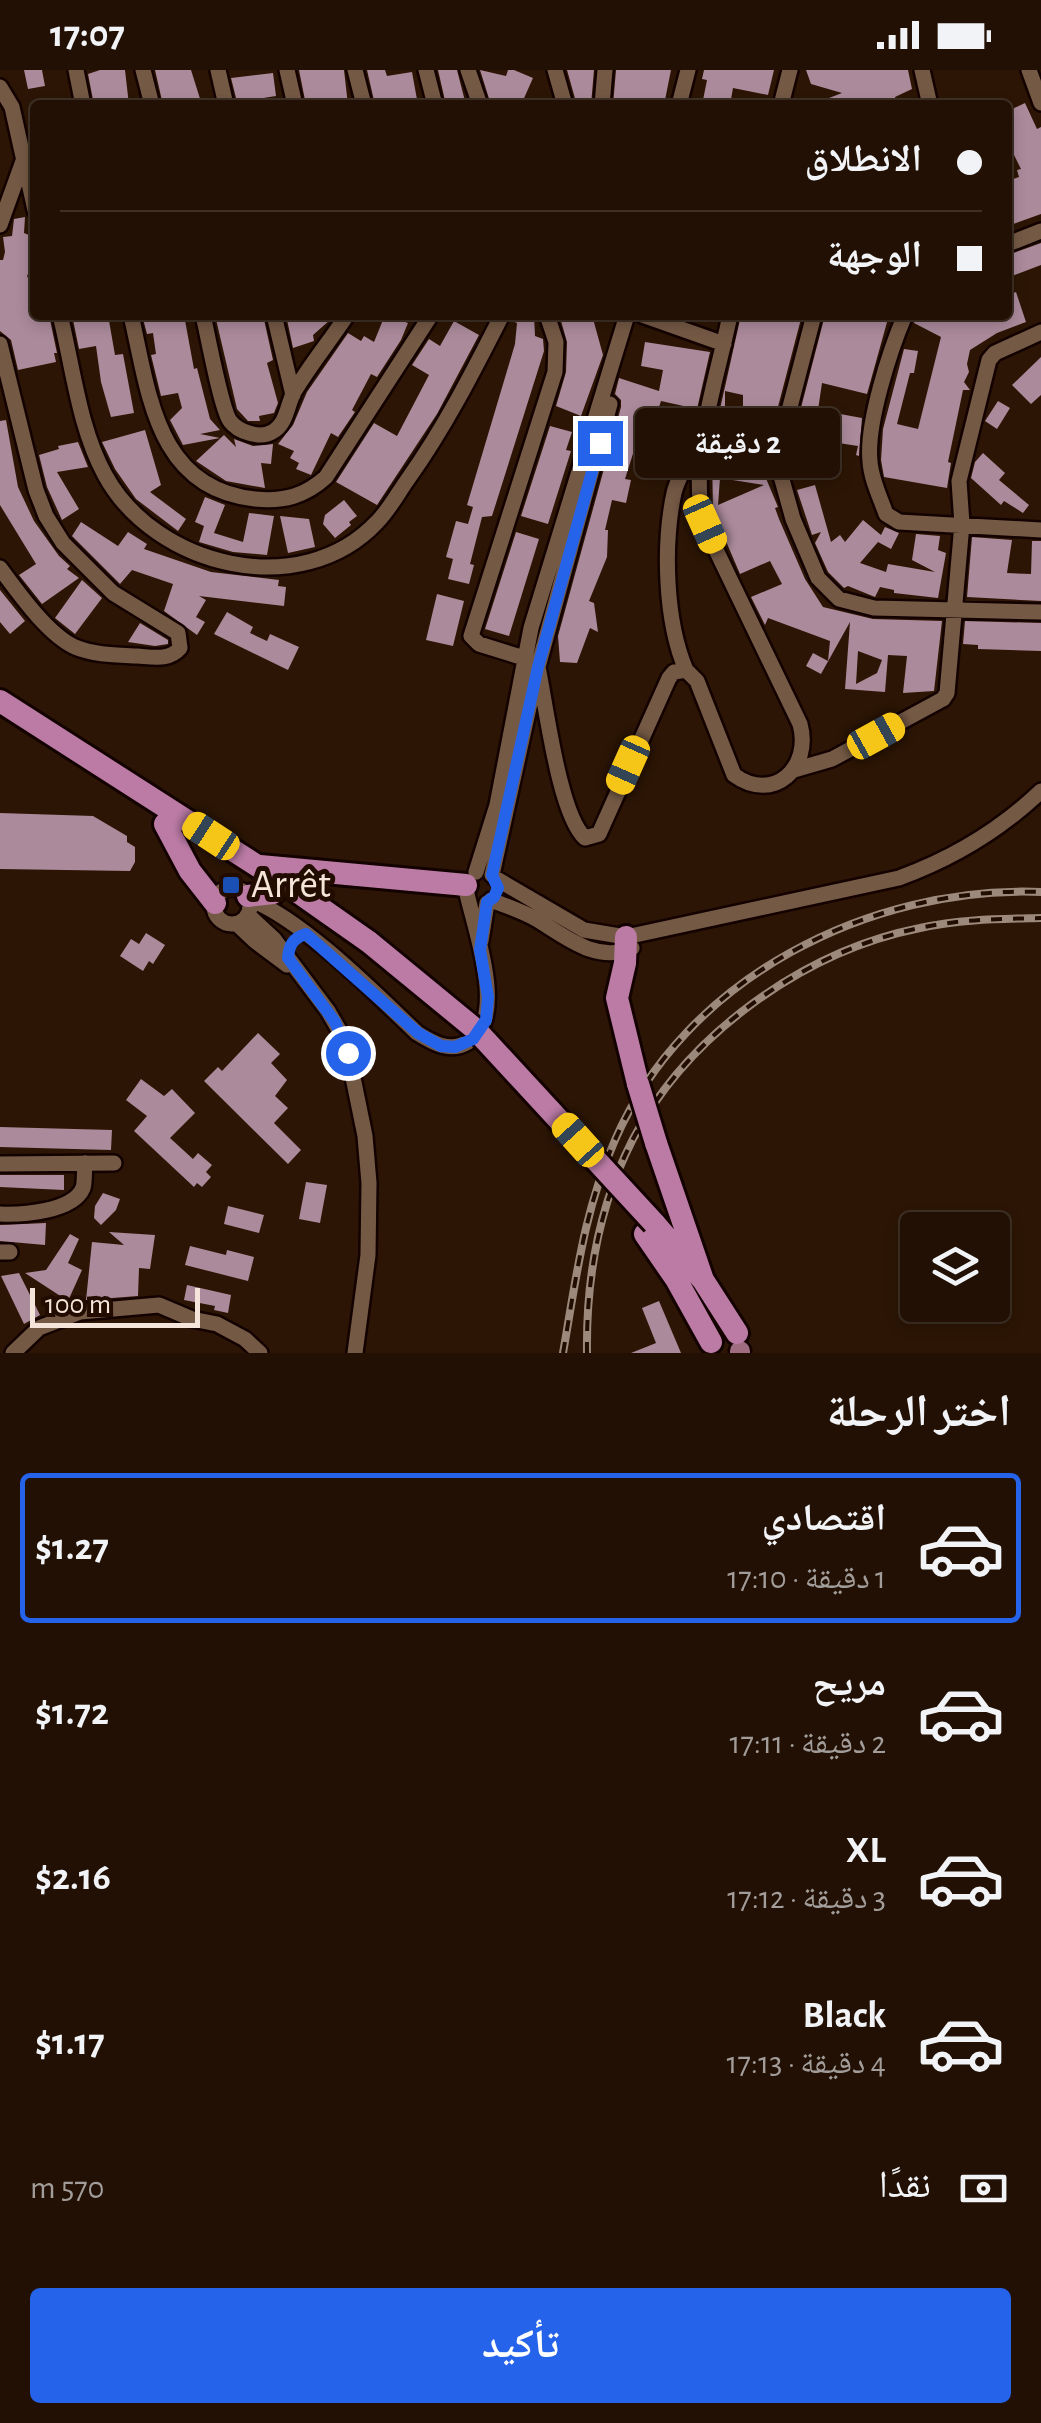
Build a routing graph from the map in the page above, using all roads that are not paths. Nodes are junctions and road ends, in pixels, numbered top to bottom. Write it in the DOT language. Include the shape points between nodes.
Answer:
graph roads {
  1 [pos="76,70"];
  2 [pos="143,70"];
  3 [pos="218,70"];
  4 [pos="286,70"];
  5 [pos="355,70"];
  6 [pos="426,70"];
  7 [pos="468,70"];
  8 [pos="555,70"];
  9 [pos="605,70"];
  10 [pos="688,70"];
  11 [pos="696,70"];
  12 [pos="790,70"];
  13 [pos="922,70"];
  14 [pos="1029,70"];
  15 [pos="0,87"];
  16 [pos="82,100"];
  17 [pos="151,100"];
  18 [pos="225,100"];
  19 [pos="294,100"];
  20 [pos="363,100"];
  21 [pos="434,100"];
  22 [pos="478,100"];
  23 [pos="564,100"];
  24 [pos="602,100"];
  25 [pos="680,100"];
  26 [pos="688,100"];
  27 [pos="782,100"];
  28 [pos="924,100"];
  29 [pos="1041,103"];
  30 [pos="23,160"];
  31 [pos="30,189"];
  32 [pos="0,225"];
  33 [pos="1041,231"];
  34 [pos="1012,240"];
  35 [pos="61,320"];
  36 [pos="132,320"];
  37 [pos="205,320"];
  38 [pos="275,320"];
  39 [pos="343,320"];
  40 [pos="429,320"];
  41 [pos="499,320"];
  42 [pos="549,320"];
  43 [pos="630,320"];
  44 [pos="656,320"];
  45 [pos="729,320"];
  46 [pos="813,320"];
  47 [pos="903,320"];
  48 [pos="1041,332"];
  49 [pos="0,344"];
  50 [pos="724,344"];
  51 [pos="292,395"];
  52 [pos="706,429"];
  53 [pos="962,524"];
  54 [pos="1041,530"];
  55 [pos="0,568"];
  56 [pos="956,611"];
  57 [pos="1041,612"];
  58 [pos="531,662"];
  59 [pos="686,670"];
  60 [pos="0,701"];
  61 [pos="0,720"];
  62 [pos="794,770"];
  63 [pos="1041,790"];
  64 [pos="165,824"];
  65 [pos="257,866"];
  66 [pos="479,881"];
  67 [pos="273,893"];
  68 [pos="489,901"];
  69 [pos="214,902"];
  70 [pos="246,909"];
  71 [pos="306,934"];
  72 [pos="626,944"];
  73 [pos="366,948"];
  74 [pos="480,950"];
  75 [pos="288,958"];
  76 [pos="299,972"];
  77 [pos="114,1163"];
  78 [pos="0,1164"];
  79 [pos="85,1164"];
  80 [pos="0,1214"];
  81 [pos="649,1229"];
  82 [pos="703,1280"];
  83 [pos="712,1348"];
  84 [pos="741,1348"];
  85 [pos="13,1353"];
  86 [pos="260,1353"];
  87 [pos="355,1353"];
  1 -- 16 [label="street"];
  2 -- 17 [label="street"];
  3 -- 18 [label="street"];
  4 -- 19 [label="street"];
  5 -- 20 [label="street"];
  6 -- 21 [label="street"];
  7 -- 22 [label="street"];
  8 -- 23 [label="street"];
  9 -- 24 [label="street"];
  10 -- 25 [label="street"];
  11 -- 26 [label="street"];
  12 -- 27 [label="street"];
  13 -- 28 [label="street"];
  14 -- 29 [label="street"];
  15 -- 30 [label="street" via="10,98"];
  30 -- 31 [label="street"];
  30 -- 32 [label="street"];
  33 -- 34 [label="street"];
  35 -- 41 [label="street" via="91,442 136,517 211,560 278,568 312,563 379,521 440,434"];
  36 -- 40 [label="street" via="168,446 209,486 260,500 311,491 326,476"];
  37 -- 51 [label="street" via="224,406 238,428 260,435 276,430"];
  38 -- 51 [label="street"];
  39 -- 51 [label="street"];
  42 -- 58 [label="street" via="555,372 471,636"];
  43 -- 58 [label="street"];
  44 -- 50 [label="street"];
  45 -- 50 [label="street"];
  46 -- 56 [label="street" via="778,449 792,518 818,578 840,600"];
  47 -- 53 [label="street" via="869,441 870,467 892,519"];
  48 -- 53 [label="street" via="990,360 960,467"];
  49 -- 55 [label="street" via="46,516 113,593 178,634 180,648 162,658 73,646"];
  50 -- 52 [label="street"];
  52 -- 59 [label="street" via="678,481 672,516 670,604"];
  52 -- 62 [label="street" via="700,501 705,524 800,724 803,746"];
  53 -- 54 [label="street"];
  53 -- 56 [label="street"];
  56 -- 57 [label="street"];
  56 -- 62 [label="street" via="943,699 832,759"];
  58 -- 59 [label="street" via="573,824 585,838 598,834 670,678"];
  58 -- 66 [label="street"];
  59 -- 62 [label="street" via="697,681 734,775 774,786"];
  60 -- 65 [label="highway"];
  61 -- 64 [label="highway"];
  63 -- 72 [label="street" via="990,835 932,866"];
  64 -- 67 [label="highway"];
  64 -- 69 [label="highway"];
  65 -- 66 [label="highway"];
  65 -- 73 [label="highway"];
  66 -- 68 [label="street" via="498,888"];
  66 -- 68 [label="street" via="473,902"];
  66 -- 72 [label="street"];
  66 -- 74 [label="street"];
  67 -- 70 [label="highway"];
  67 -- 73 [label="highway"];
  68 -- 72 [label="street" via="535,918 585,949 604,953"];
  68 -- 74 [label="street"];
  69 -- 70 [label="street" via="220,919"];
  69 -- 70 [label="street" via="226,889 238,888"];
  70 -- 71 [label="street" via="292,922"];
  70 -- 75 [label="street"];
  70 -- 76 [label="street" via="255,942"];
  71 -- 74 [label="street" via="418,1033 448,1047 473,1039 486,1020"];
  71 -- 75 [label="street" via="293,940"];
  72 -- 82 [label="highway, bridge" via="616,998"];
  73 -- 81 [label="highway, bridge" via="475,1029"];
  75 -- 76 [label="street"];
  76 -- 87 [label="street" via="343,1037 365,1136 368,1255"];
  77 -- 79 [label="street"];
  78 -- 79 [label="street"];
  79 -- 80 [label="street" via="76,1196 46,1212"];
  81 -- 82 [label="highway"];
  81 -- 83 [label="highway"];
  82 -- 84 [label="highway"];
  83 -- 84 [label="highway" via="713,1335 723,1329"];
  85 -- 86 [label="street" via="39,1328 80,1312 158,1305 217,1324"];
}
